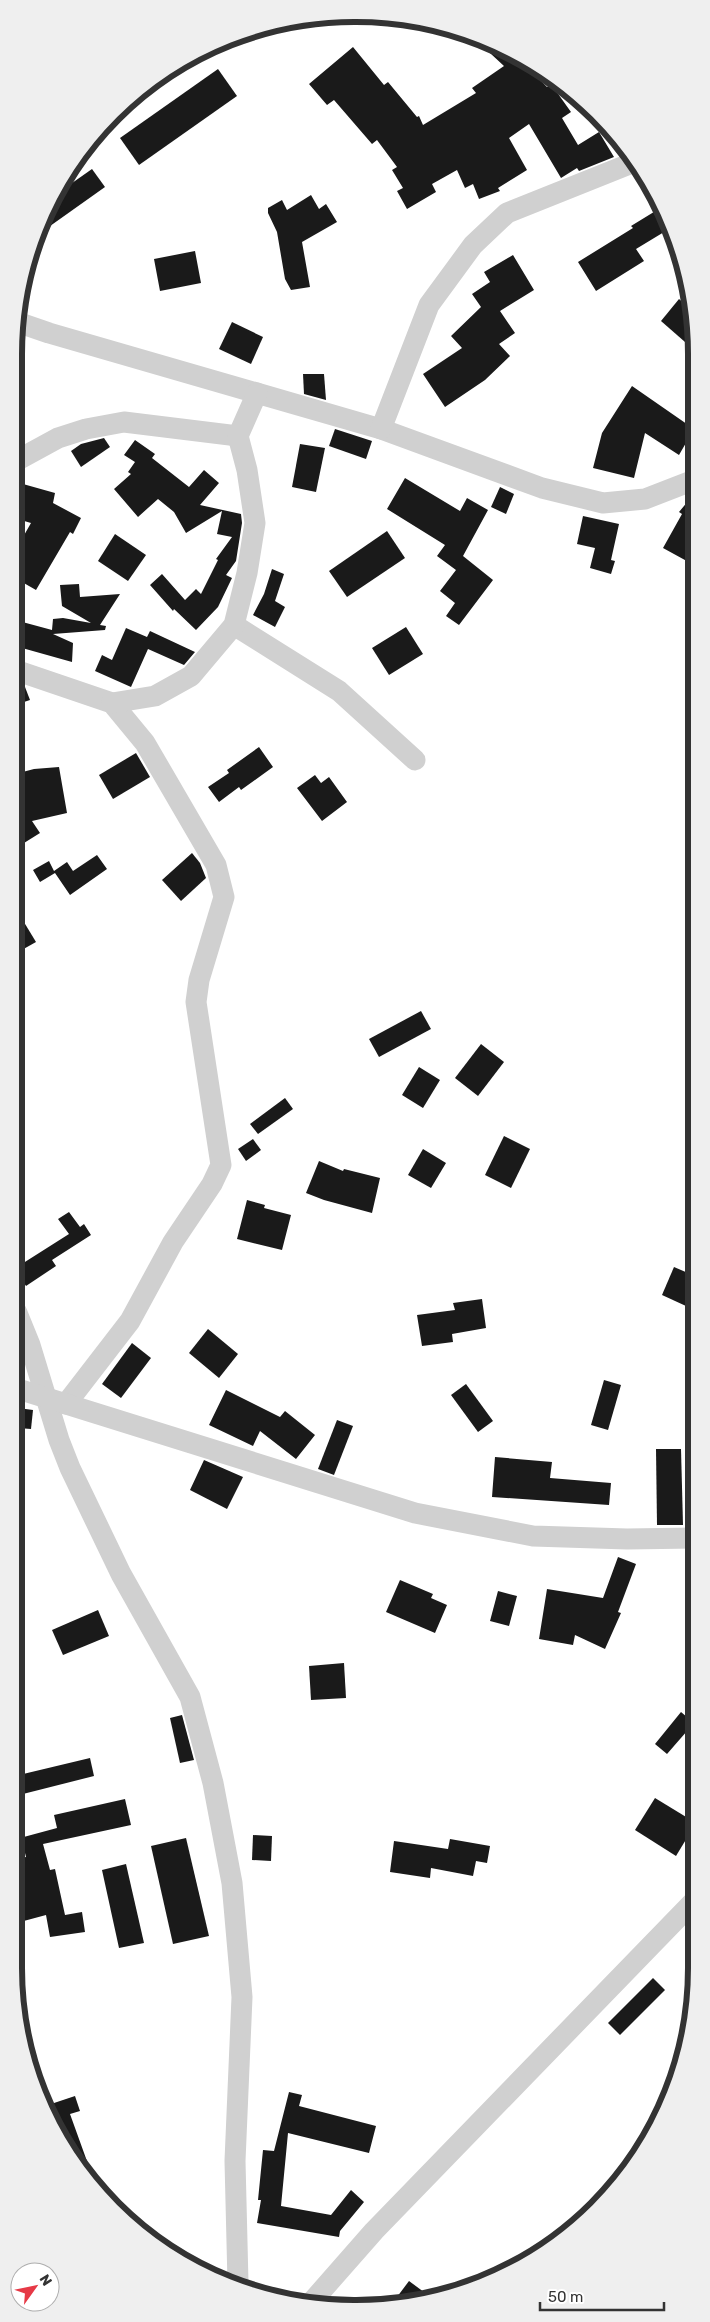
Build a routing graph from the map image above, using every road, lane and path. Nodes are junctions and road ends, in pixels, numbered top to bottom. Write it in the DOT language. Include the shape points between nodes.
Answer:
graph roads {
  1 [pos="627,165"];
  2 [pos="24,324"];
  3 [pos="257,394"];
  4 [pos="381,429"];
  5 [pos="238,436"];
  6 [pos="22,458"];
  7 [pos="688,482"];
  8 [pos="234,625"];
  9 [pos="22,672"];
  10 [pos="112,703"];
  11 [pos="415,760"];
  12 [pos="22,1322"];
  13 [pos="22,1390"];
  14 [pos="56,1401"];
  15 [pos="688,1538"];
  16 [pos="688,1907"];
  17 [pos="238,2278"];
  18 [pos="316,2297"];
  1 -- 4 [label="street" via="507,213 473,245 429,304"];
  2 -- 3 [label="street"];
  3 -- 4 [label="street"];
  3 -- 5 [label="street"];
  4 -- 7 [label="street" via="542,488 603,503 645,499"];
  5 -- 6 [label="street" via="124,422 58,438"];
  5 -- 8 [label="street" via="248,470 255,524"];
  8 -- 10 [label="street" via="191,676 155,696"];
  8 -- 11 [label="street" via="339,691"];
  9 -- 10 [label="street"];
  10 -- 14 [label="street" via="145,743 216,865 222,882 224,897 199,980 196,1002 221,1165 173,1242 130,1322"];
  12 -- 14 [label="street"];
  13 -- 14 [label="street"];
  14 -- 15 [label="street" via="415,1513 533,1536"];
  14 -- 17 [label="street" via="59,1440 74,1477 120,1574 190,1697 213,1783 232,1884 242,1997 235,2161"];
  16 -- 18 [label="street" via="374,2231"];
}
